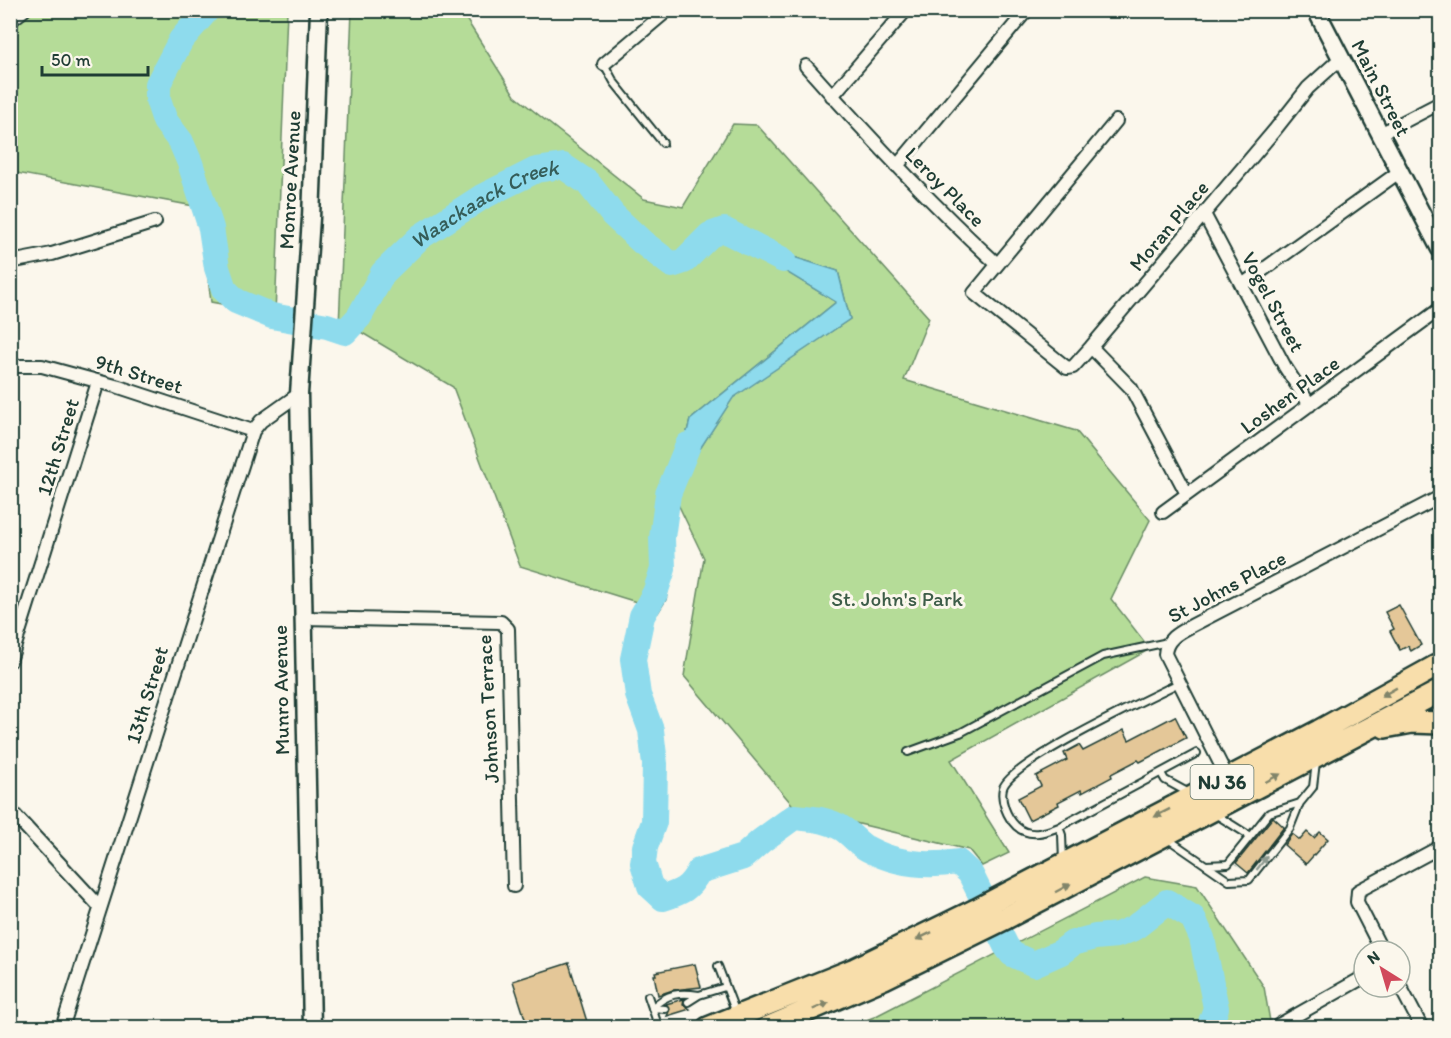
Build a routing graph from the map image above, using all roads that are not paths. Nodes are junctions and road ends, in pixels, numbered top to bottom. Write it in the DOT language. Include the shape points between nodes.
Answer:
graph roads {
  1 [pos="24,10"];
  2 [pos="319,10"];
  3 [pos="668,10"];
  4 [pos="906,10"];
  5 [pos="1027,10"];
  6 [pos="1316,10"];
  7 [pos="10,21"];
  8 [pos="1340,59"];
  9 [pos="604,63"];
  10 [pos="806,66"];
  11 [pos="832,96"];
  12 [pos="1440,103"];
  13 [pos="1116,121"];
  14 [pos="1380,134"];
  15 [pos="663,143"];
  16 [pos="897,166"];
  17 [pos="1399,172"];
  18 [pos="1204,214"];
  19 [pos="155,222"];
  20 [pos="1440,249"];
  21 [pos="10,262"];
  22 [pos="997,264"];
  23 [pos="1242,285"];
  24 [pos="1440,309"];
  25 [pos="1091,347"];
  26 [pos="302,351"];
  27 [pos="10,366"];
  28 [pos="98,382"];
  29 [pos="299,394"];
  30 [pos="1310,405"];
  31 [pos="253,431"];
  32 [pos="1187,494"];
  33 [pos="1440,497"];
  34 [pos="1162,512"];
  35 [pos="302,618"];
  36 [pos="1168,642"];
  37 [pos="10,661"];
  38 [pos="1440,664"];
  39 [pos="1179,683"];
  40 [pos="1440,691"];
  41 [pos="1440,723"];
  42 [pos="1358,734"];
  43 [pos="908,752"];
  44 [pos="1197,753"];
  45 [pos="1317,755"];
  46 [pos="1161,773"];
  47 [pos="1228,779"];
  48 [pos="1194,796"];
  49 [pos="1300,803"];
  50 [pos="10,810"];
  51 [pos="1210,811"];
  52 [pos="1059,827"];
  53 [pos="1163,836"];
  54 [pos="1250,836"];
  55 [pos="1440,847"];
  56 [pos="1063,865"];
  57 [pos="1205,865"];
  58 [pos="514,886"];
  59 [pos="1007,906"];
  60 [pos="100,907"];
  61 [pos="980,920"];
  62 [pos="1376,939"];
  63 [pos="718,966"];
  64 [pos="1352,984"];
  65 [pos="725,987"];
  66 [pos="699,995"];
  67 [pos="648,996"];
  68 [pos="1407,999"];
  69 [pos="688,1002"];
  70 [pos="652,1008"];
  71 [pos="665,1009"];
  72 [pos="737,1016"];
  73 [pos="1279,1025"];
  74 [pos="62,1028"];
  75 [pos="312,1028"];
  76 [pos="659,1028"];
  77 [pos="708,1028"];
  78 [pos="767,1028"];
  79 [pos="1422,1028"];
  1 -- 7 [label="street"];
  2 -- 26 [label="street, Monroe Avenue"];
  3 -- 9 [label="street"];
  4 -- 11 [label="street"];
  5 -- 16 [label="street"];
  6 -- 8 [label="street, Main Street"];
  8 -- 14 [label="street, Main Street"];
  8 -- 18 [label="street, Moran Place" via="1308,88"];
  9 -- 15 [label="lane" via="614,82"];
  10 -- 11 [label="street, Leroy Place"];
  11 -- 16 [label="street, Leroy Place"];
  12 -- 14 [label="street"];
  13 -- 22 [label="street"];
  14 -- 17 [label="street, Main Street"];
  16 -- 22 [label="street, Leroy Place"];
  17 -- 20 [label="street, Main Street"];
  17 -- 23 [label="street"];
  18 -- 23 [label="street, Vogel Street"];
  18 -- 25 [label="street, Moran Place"];
  19 -- 21 [label="street" via="52,254"];
  22 -- 25 [label="street, Moran Place" via="974,292 1067,368 1073,367"];
  23 -- 30 [label="street, Vogel Street" via="1284,367"];
  24 -- 30 [label="street, Loshen Place"];
  25 -- 32 [label="street" via="1131,388"];
  26 -- 29 [label="street, Munro Avenue"];
  27 -- 28 [label="street, 9th Street" via="42,366"];
  28 -- 31 [label="street, 9th Street"];
  28 -- 37 [label="street, 12th Street"];
  29 -- 31 [label="street"];
  29 -- 35 [label="street, Munro Avenue"];
  30 -- 32 [label="street, Loshen Place"];
  31 -- 60 [label="street, 13th Street"];
  32 -- 34 [label="street, Loshen Place"];
  33 -- 36 [label="street, St Johns Place" via="1193,625"];
  35 -- 58 [label="street, Johnson Terrace" via="501,622 508,629"];
  35 -- 75 [label="street, Munro Avenue"];
  36 -- 39 [label="street, St Johns Place" via="1165,654"];
  36 -- 43 [label="lane" via="1103,656 960,733"];
  38 -- 47 [label="highway, NJ 36, one-way"];
  39 -- 47 [label="street, St Johns Place"];
  39 -- 52 [label="lane" via="1053,747 1013,775 1003,788 1003,802 1013,823 1030,834"];
  40 -- 42 [label="highway, NJ 36"];
  41 -- 42 [label="highway" via="1412,722"];
  42 -- 45 [label="highway, NJ 36"];
  44 -- 46 [label="lane"];
  45 -- 49 [label="lane" via="1313,787"];
  51 -- 45 [label="highway, NJ 36, one-way"];
  46 -- 48 [label="lane" via="1165,780"];
  46 -- 52 [label="lane"];
  47 -- 48 [label="highway, NJ 36"];
  48 -- 56 [label="highway, NJ 36, one-way"];
  49 -- 54 [label="lane" via="1269,813"];
  57 -- 49 [label="lane, one-way" via="1229,881 1249,880 1290,828"];
  50 -- 60 [label="street"];
  51 -- 53 [label="highway, NJ 36"];
  51 -- 54 [label="lane"];
  52 -- 56 [label="lane"];
  53 -- 57 [label="lane"];
  59 -- 53 [label="highway, NJ 36, one-way"];
  54 -- 57 [label="lane" via="1228,864"];
  55 -- 62 [label="street" via="1358,891 1357,902"];
  56 -- 59 [label="highway, NJ 36"];
  59 -- 61 [label="highway, NJ 36"];
  60 -- 74 [label="street, 13th Street"];
  61 -- 72 [label="highway, NJ 36, one-way"];
  78 -- 61 [label="highway, NJ 36, one-way" via="884,978"];
  63 -- 65 [label="lane"];
  64 -- 73 [label="street"];
  65 -- 66 [label="lane"];
  65 -- 72 [label="lane"];
  66 -- 69 [label="lane"];
  66 -- 70 [label="lane" via="685,993 662,998"];
  67 -- 70 [label="lane"];
  68 -- 79 [label="street"];
  70 -- 71 [label="lane"];
  70 -- 76 [label="lane"];
  72 -- 77 [label="highway, NJ 36"];
}
